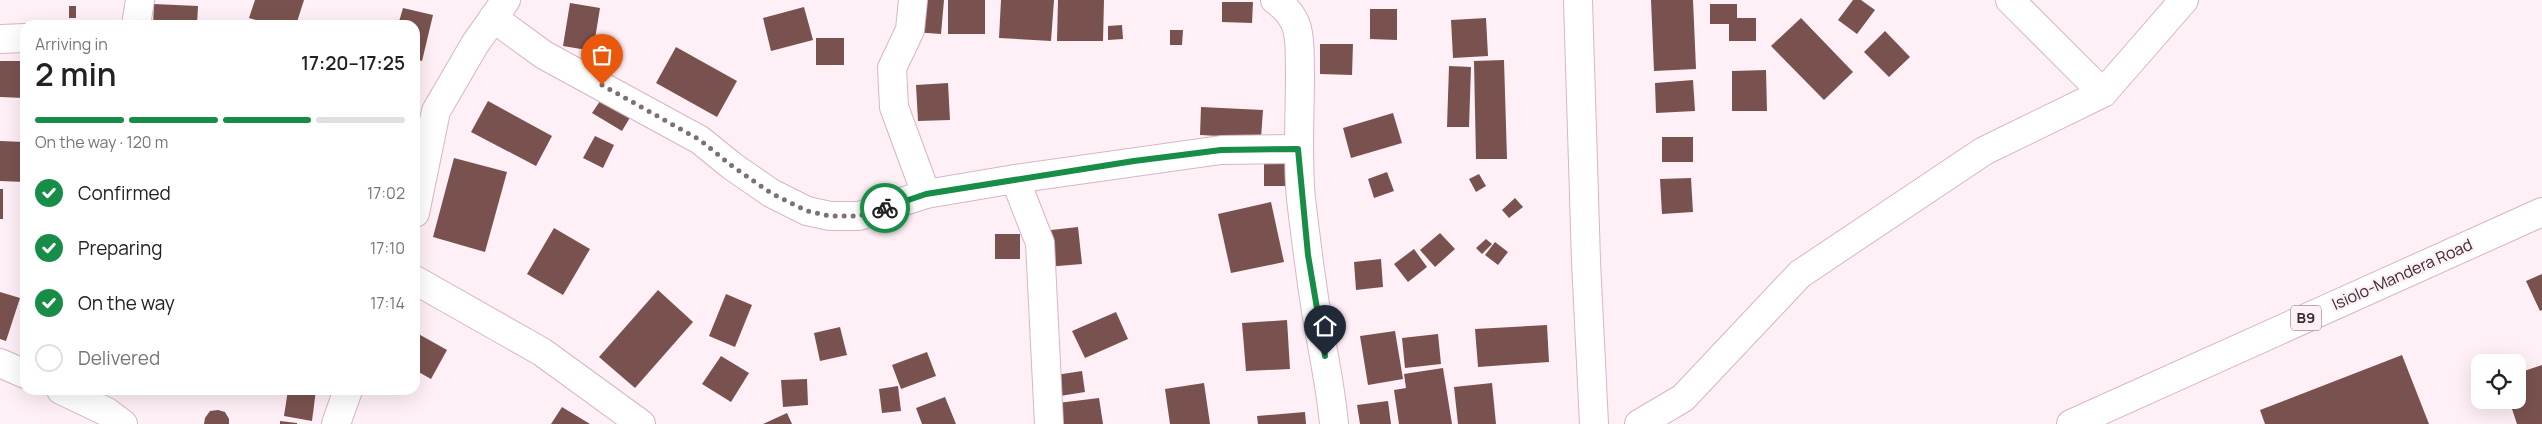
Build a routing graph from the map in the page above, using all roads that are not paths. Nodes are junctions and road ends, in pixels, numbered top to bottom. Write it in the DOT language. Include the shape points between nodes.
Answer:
graph roads {
  1 [pos="140,0"];
  2 [pos="913,0"];
  3 [pos="1275,0"];
  4 [pos="1578,0"];
  5 [pos="2010,0"];
  6 [pos="2184,0"];
  7 [pos="499,9"];
  8 [pos="137,20"];
  9 [pos="20,38"];
  10 [pos="0,39"];
  11 [pos="2103,93"];
  12 [pos="425,109"];
  13 [pos="1298,149"];
  14 [pos="420,161"];
  15 [pos="1015,179"];
  16 [pos="926,194"];
  17 [pos="2542,212"];
  18 [pos="420,283"];
  19 [pos="0,363"];
  20 [pos="20,372"];
  21 [pos="71,395"];
  22 [pos="346,395"];
  23 [pos="122,424"];
  24 [pos="336,424"];
  25 [pos="641,424"];
  26 [pos="1050,424"];
  27 [pos="1334,424"];
  28 [pos="1594,424"];
  29 [pos="1639,424"];
  30 [pos="2071,424"];
  1 -- 8 [label="main road"];
  2 -- 16 [label="main road" via="910,30 892,68 894,107"];
  3 -- 13 [label="main road" via="1288,9 1296,22 1300,41"];
  4 -- 28 [label="main road"];
  5 -- 11 [label="main road"];
  6 -- 11 [label="main road"];
  7 -- 12 [label="main road"];
  7 -- 16 [label="main road" via="544,55 700,140 771,193 807,211 830,216 859,216"];
  9 -- 10 [label="main road"];
  11 -- 29 [label="main road" via="1984,151 1800,274 1683,398"];
  12 -- 14 [label="main road"];
  13 -- 15 [label="main road" via="1221,150"];
  13 -- 27 [label="main road" via="1308,255"];
  15 -- 16 [label="main road"];
  15 -- 26 [label="main road" via="1040,243"];
  17 -- 30 [label="main road, Isiolo-Mandera Road / B9"];
  18 -- 25 [label="main road" via="542,352"];
  19 -- 20 [label="main road"];
  21 -- 23 [label="main road" via="107,412"];
  22 -- 24 [label="main road"];
}
